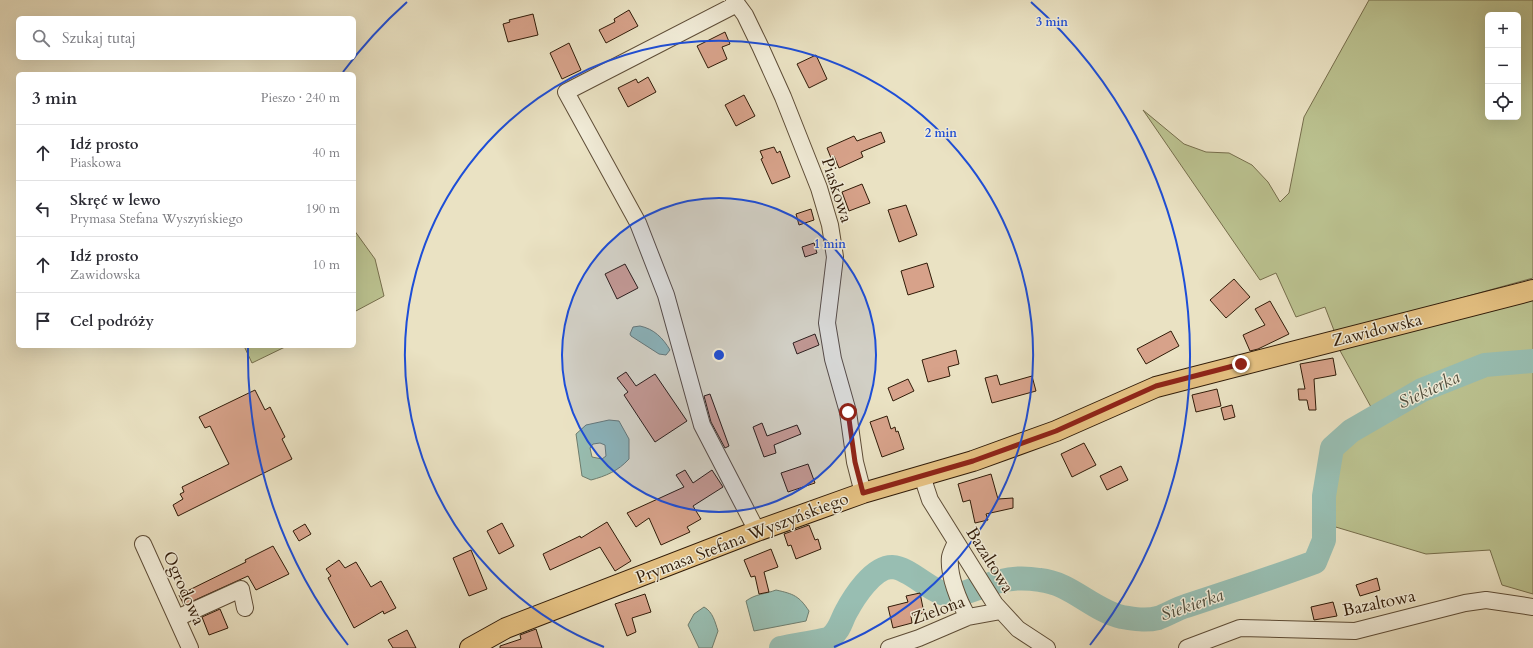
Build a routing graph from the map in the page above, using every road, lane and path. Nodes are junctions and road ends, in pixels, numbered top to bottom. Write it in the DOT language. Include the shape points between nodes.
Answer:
graph roads {
  1 [pos="736,2"];
  2 [pos="1533,290"];
  3 [pos="1221,369"];
  4 [pos="922,476"];
  5 [pos="863,493"];
  6 [pos="757,531"];
  7 [pos="956,542"];
  8 [pos="143,544"];
  9 [pos="1533,607"];
  10 [pos="245,608"];
  11 [pos="998,608"];
  12 [pos="968,617"];
  13 [pos="177,618"];
  14 [pos="190,648"];
  15 [pos="470,648"];
  16 [pos="889,648"];
  17 [pos="1047,648"];
  18 [pos="1187,648"];
  1 -- 5 [label="street, Piaskowa" via="745,15 783,97 819,188 830,225 835,257 827,322 833,359 848,412 855,462"];
  1 -- 6 [label="street, Piaskowa" via="566,92 638,223 666,295 702,425"];
  2 -- 3 [label="main road, Zawidowska"];
  3 -- 4 [label="main road, Prymasa Stefana Wyszyńskiego" via="1156,386 1058,430 973,461"];
  4 -- 5 [label="main road, Prymasa Stefana Wyszyńskiego"];
  4 -- 7 [label="street, Bazaltowa" via="930,500"];
  5 -- 6 [label="main road, Prymasa Stefana Wyszyńskiego"];
  6 -- 15 [label="main road, Prymasa Stefana Wyszyńskiego" via="506,628"];
  7 -- 11 [label="street, Bazaltowa"];
  7 -- 12 [label="street" via="950,564 960,603"];
  8 -- 13 [label="street, Ogrodowa"];
  9 -- 18 [label="street, Bazaltowa" via="1486,600 1355,631 1240,628"];
  10 -- 13 [label="street" via="241,589"];
  11 -- 12 [label="street, Zielona"];
  11 -- 17 [label="street, Bazaltowa" via="1018,629"];
  12 -- 16 [label="street, Zielona"];
  13 -- 14 [label="street, Ogrodowa"];
}
